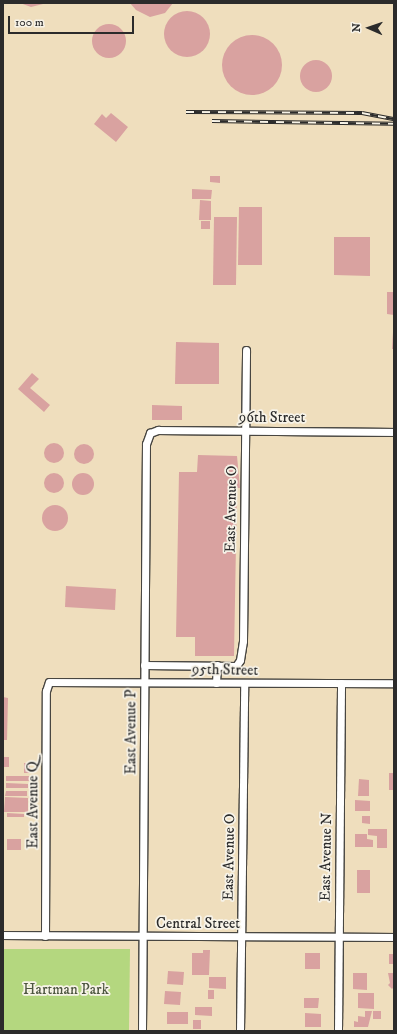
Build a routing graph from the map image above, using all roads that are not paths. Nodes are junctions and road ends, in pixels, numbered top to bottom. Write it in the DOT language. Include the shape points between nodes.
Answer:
graph roads {
  1 [pos="246,350"];
  2 [pos="245,431"];
  3 [pos="394,432"];
  4 [pos="150,433"];
  5 [pos="144,665"];
  6 [pos="217,665"];
  7 [pos="56,681"];
  8 [pos="144,681"];
  9 [pos="216,683"];
  10 [pos="341,683"];
  11 [pos="394,683"];
  12 [pos="244,684"];
  13 [pos="3,935"];
  14 [pos="45,936"];
  15 [pos="241,936"];
  16 [pos="142,937"];
  17 [pos="394,937"];
  18 [pos="339,938"];
  19 [pos="142,1031"];
  20 [pos="240,1031"];
  21 [pos="338,1031"];
  1 -- 2 [label="street, East Avenue O"];
  2 -- 3 [label="street, 96th Street"];
  2 -- 4 [label="street, 96th Street" via="158,430"];
  2 -- 6 [label="street, East Avenue O" via="243,641 240,660 236,666"];
  4 -- 5 [label="street, East Avenue P" via="146,444"];
  5 -- 6 [label="street"];
  5 -- 8 [label="street, East Avenue P"];
  6 -- 9 [label="street"];
  7 -- 8 [label="street, 95th Street"];
  7 -- 14 [label="street, East Avenue Q" via="49,682 46,691"];
  8 -- 9 [label="street, 95th Street"];
  8 -- 16 [label="street, East Avenue P"];
  9 -- 12 [label="street, 95th Street"];
  10 -- 11 [label="street, 95th Street"];
  10 -- 12 [label="street, 95th Street"];
  10 -- 18 [label="street, East Avenue N"];
  12 -- 15 [label="street, East Avenue O"];
  13 -- 14 [label="street, Central Street"];
  14 -- 16 [label="street, Central Street"];
  15 -- 16 [label="street, Central Street"];
  15 -- 18 [label="street, Central Street"];
  15 -- 20 [label="street, East Avenue O"];
  16 -- 19 [label="street, East Avenue P"];
  17 -- 18 [label="street, Central Street"];
  18 -- 21 [label="street, East Avenue N"];
}
